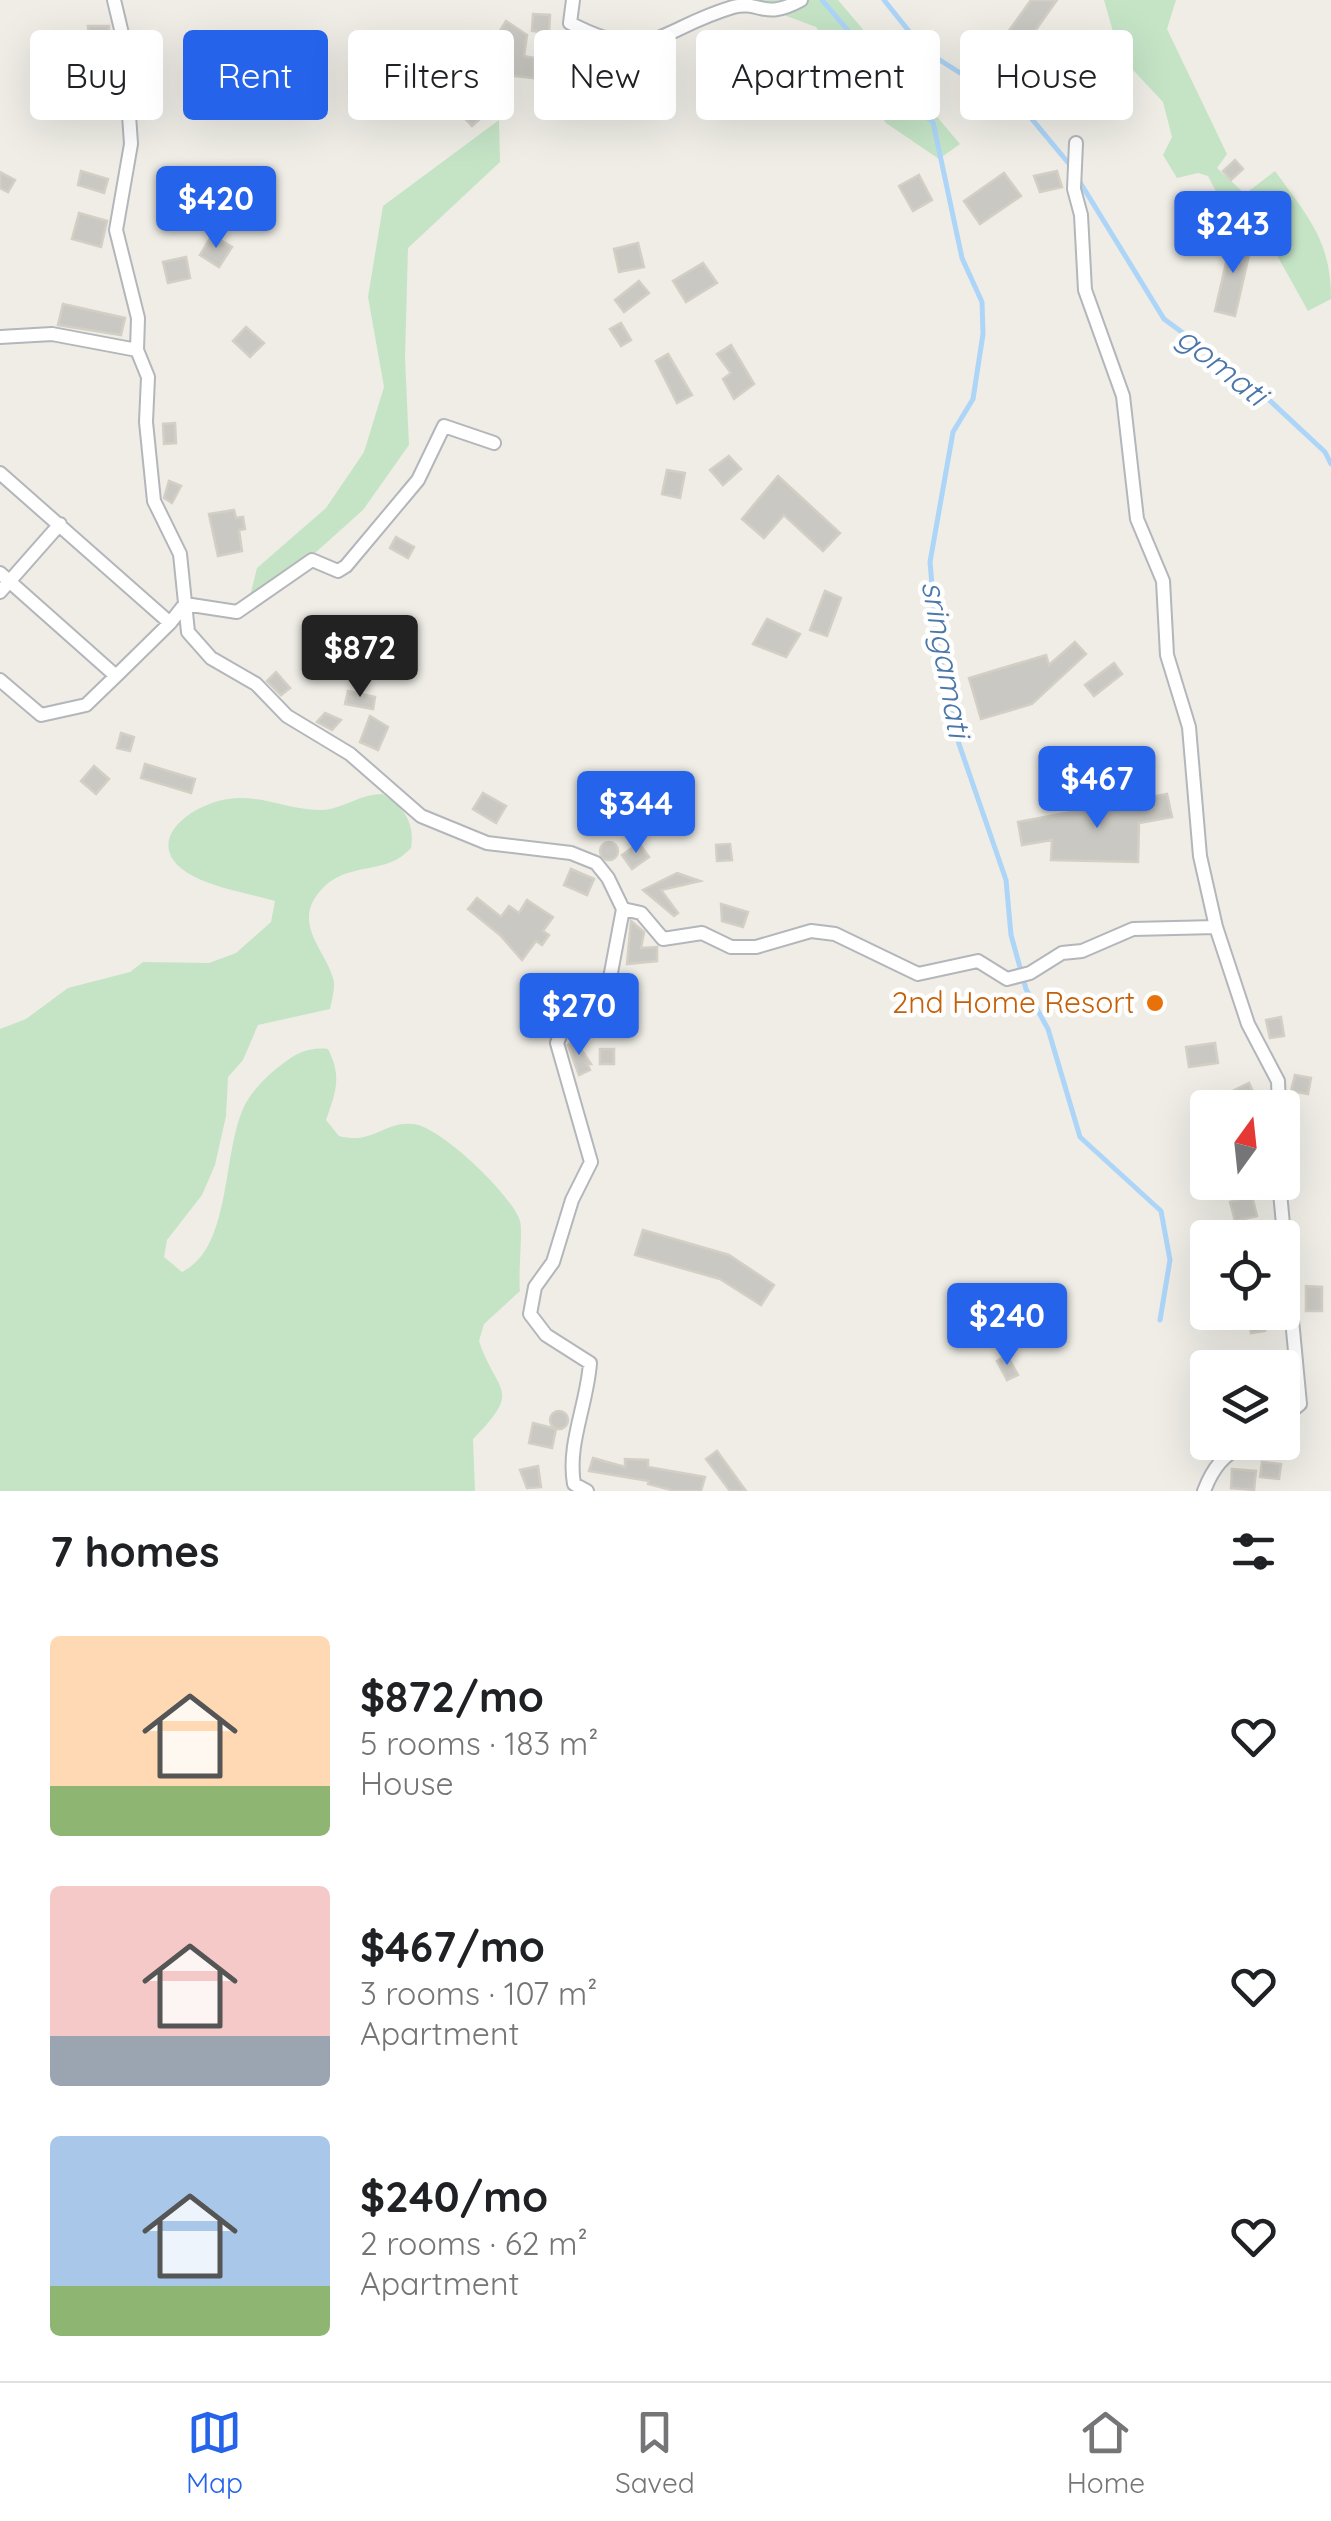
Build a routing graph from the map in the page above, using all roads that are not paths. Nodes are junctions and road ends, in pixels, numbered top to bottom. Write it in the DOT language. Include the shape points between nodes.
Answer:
graph roads {
  1 [pos="114,0"];
  2 [pos="573,0"];
  3 [pos="801,0"];
  4 [pos="1076,143"];
  5 [pos="0,338"];
  6 [pos="137,350"];
  7 [pos="494,443"];
  8 [pos="0,474"];
  9 [pos="60,524"];
  10 [pos="5,577"];
  11 [pos="0,592"];
  12 [pos="184,604"];
  13 [pos="170,623"];
  14 [pos="116,676"];
  15 [pos="0,680"];
  16 [pos="623,909"];
  17 [pos="1216,928"];
  18 [pos="1278,1090"];
  19 [pos="1281,1200"];
  20 [pos="1298,1350"];
  21 [pos="1222,1460"];
  22 [pos="587,1491"];
  23 [pos="1204,1491"];
  1 -- 6 [label="street" via="124,42 130,144 116,230 138,318"];
  2 -- 3 [label="street" via="570,22 606,42 642,44 738,5 779,12"];
  4 -- 17 [label="street" via="1074,189 1086,290 1127,416 1137,518 1163,580 1167,655 1187,715 1194,816"];
  5 -- 6 [label="street" via="52,334"];
  6 -- 12 [label="street" via="148,377 148,472 180,554"];
  7 -- 12 [label="street" via="440,429 430,464 338,571 312,560 237,612"];
  8 -- 9 [label="street"];
  9 -- 10 [label="street"];
  9 -- 13 [label="street"];
  10 -- 11 [label="street"];
  10 -- 14 [label="street"];
  12 -- 13 [label="street"];
  12 -- 16 [label="street" via="188,632 211,658 350,754 421,816 487,843 583,858 608,878"];
  13 -- 14 [label="street"];
  14 -- 15 [label="street" via="86,705 41,715"];
  16 -- 17 [label="street" via="641,913 664,939 702,934 732,947 756,946 811,931 835,934 918,974 978,961 1007,979 1133,928"];
  16 -- 22 [label="street" via="603,992 586,1019 561,1033 557,1043 592,1162 530,1314 546,1335 590,1363 569,1455 574,1484"];
  17 -- 18 [label="street"];
  19 -- 20 [label="street"];
  21 -- 23 [label="street"];
}
